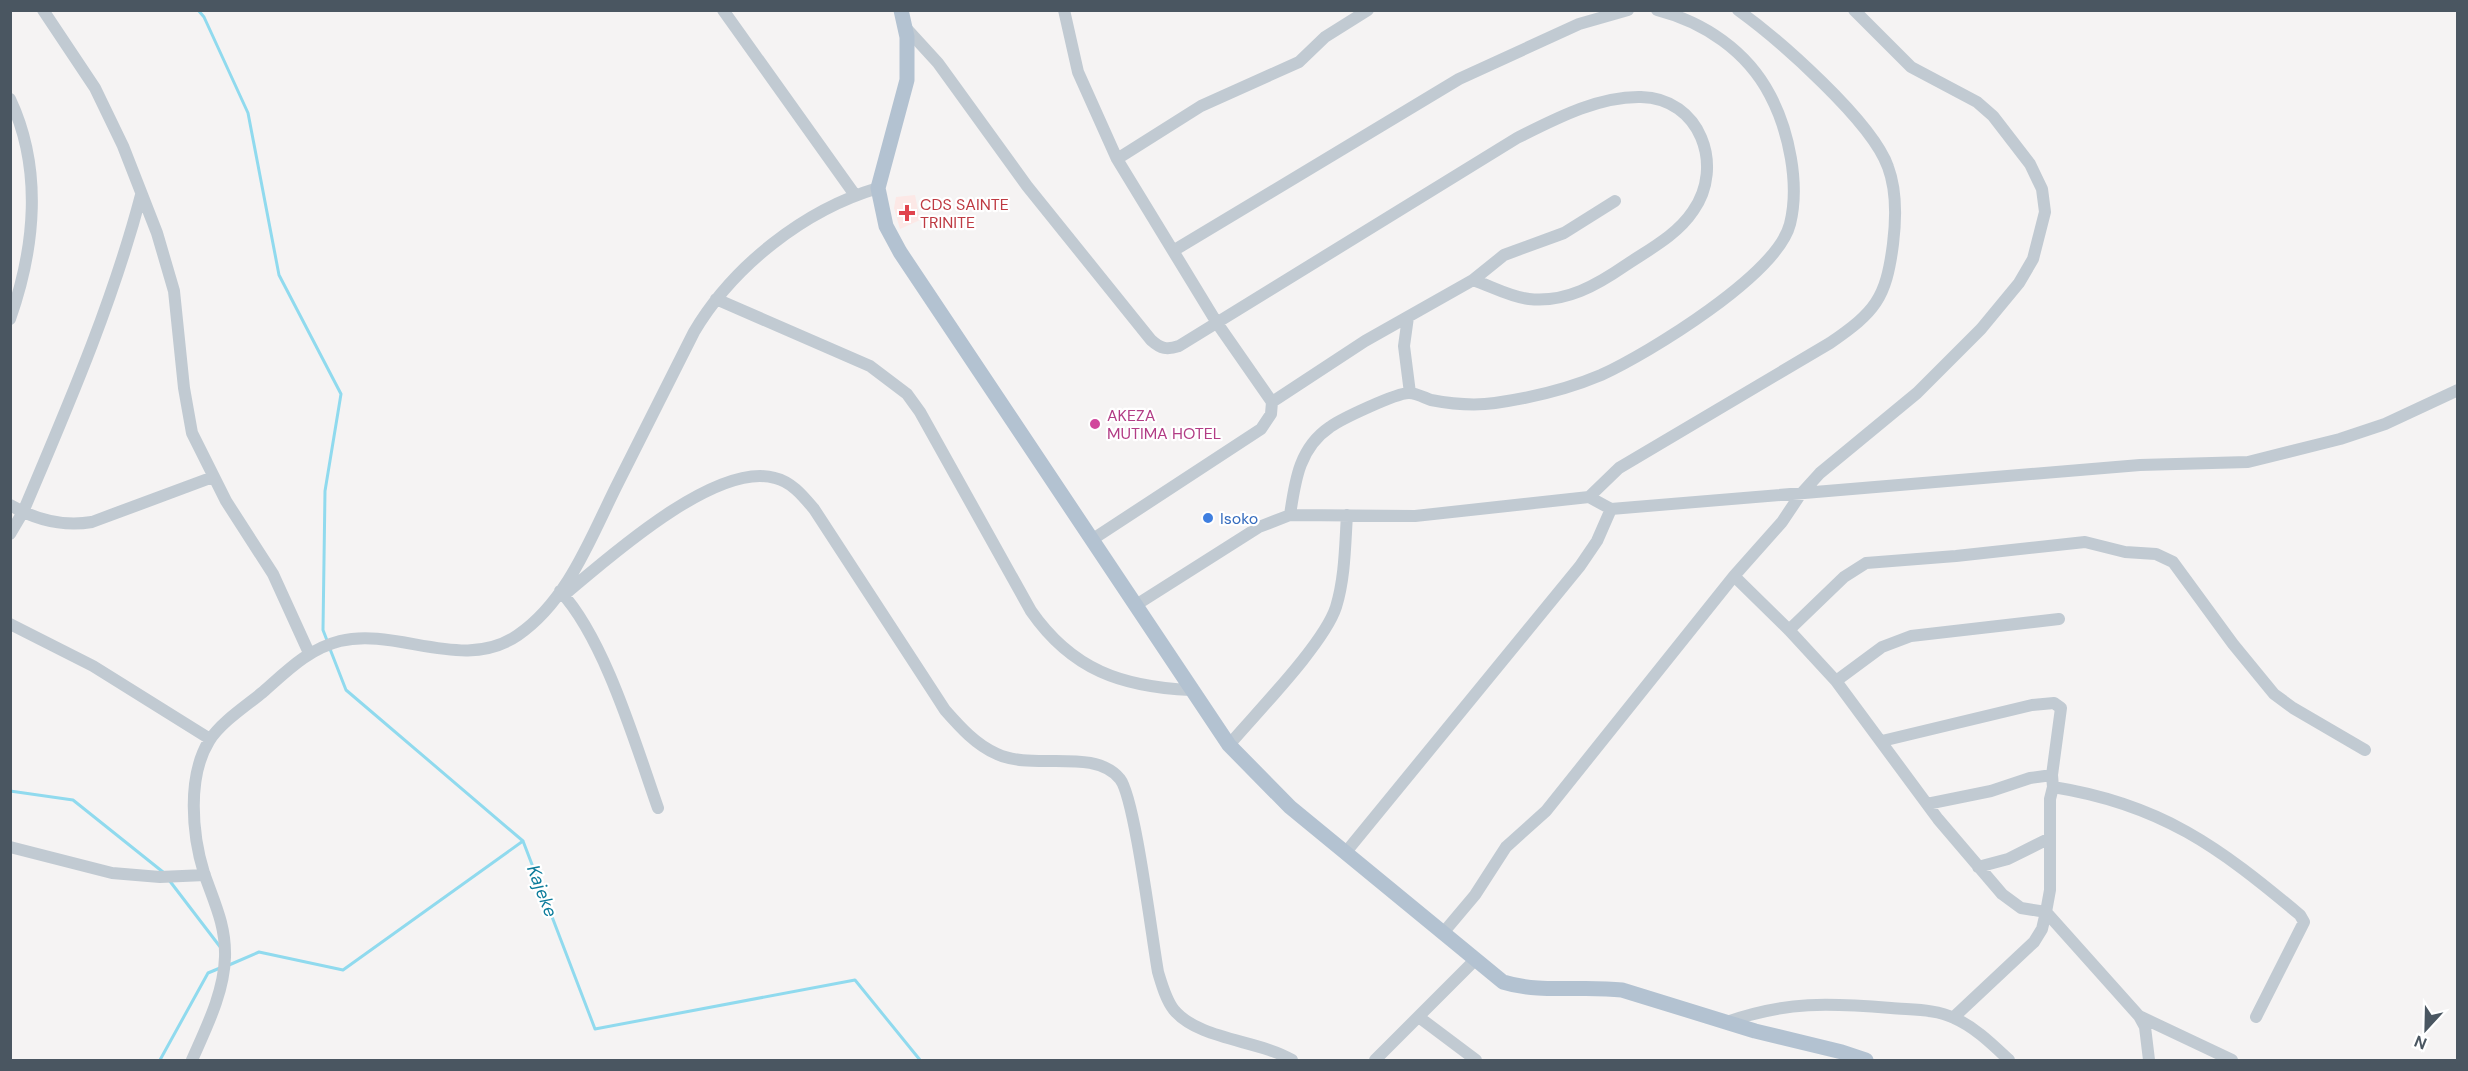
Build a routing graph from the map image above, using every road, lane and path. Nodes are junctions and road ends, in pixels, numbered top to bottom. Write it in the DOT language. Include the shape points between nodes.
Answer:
graph roads {
  1 [pos="43,10"];
  2 [pos="723,10"];
  3 [pos="901,10"];
  4 [pos="1064,10"];
  5 [pos="1368,10"];
  6 [pos="1628,10"];
  7 [pos="1657,10"];
  8 [pos="1738,10"];
  9 [pos="1854,10"];
  10 [pos="906,28"];
  11 [pos="10,99"];
  12 [pos="1117,159"];
  13 [pos="878,188"];
  14 [pos="141,195"];
  15 [pos="855,195"];
  16 [pos="1615,201"];
  17 [pos="1173,251"];
  18 [pos="1473,279"];
  19 [pos="716,298"];
  20 [pos="1408,317"];
  21 [pos="10,319"];
  22 [pos="1217,323"];
  23 [pos="2457,390"];
  24 [pos="1410,393"];
  25 [pos="1272,402"];
  26 [pos="213,477"];
  27 [pos="1800,495"];
  28 [pos="1589,497"];
  29 [pos="10,505"];
  30 [pos="1611,509"];
  31 [pos="23,512"];
  32 [pos="1290,515"];
  33 [pos="1347,515"];
  34 [pos="10,534"];
  35 [pos="1093,538"];
  36 [pos="1734,576"];
  37 [pos="562,593"];
  38 [pos="1136,605"];
  39 [pos="2059,618"];
  40 [pos="10,624"];
  41 [pos="1789,630"];
  42 [pos="309,653"];
  43 [pos="1836,681"];
  44 [pos="1191,690"];
  45 [pos="210,740"];
  46 [pos="1882,741"];
  47 [pos="1229,745"];
  48 [pos="2365,750"];
  49 [pos="2052,781"];
  50 [pos="1927,804"];
  51 [pos="658,808"];
  52 [pos="2050,838"];
  53 [pos="10,847"];
  54 [pos="1346,852"];
  55 [pos="1978,867"];
  56 [pos="205,875"];
  57 [pos="2046,912"];
  58 [pos="1443,933"];
  59 [pos="1474,961"];
  60 [pos="2139,1016"];
  61 [pos="1954,1017"];
  62 [pos="2256,1017"];
  63 [pos="1420,1018"];
  64 [pos="1727,1022"];
  65 [pos="1859,1059"];
  66 [pos="192,1060"];
  67 [pos="1292,1060"];
  68 [pos="1375,1060"];
  69 [pos="1476,1060"];
  70 [pos="2009,1060"];
  71 [pos="2149,1060"];
  72 [pos="2232,1060"];
  1 -- 14 [label="street" via="95,88"];
  2 -- 15 [label="street"];
  3 -- 10 [label="main road"];
  4 -- 12 [label="street" via="1078,72"];
  5 -- 12 [label="street" via="1324,37 1299,62 1201,106"];
  6 -- 17 [label="street" via="1579,24 1459,79"];
  7 -- 24 [label="street" via="1691,21 1731,47 1755,70 1769,92 1783,124 1792,189 1790,225 1780,245 1762,269 1740,288 1629,361 1600,375 1566,388 1495,403 1460,404"];
  8 -- 28 [label="street" via="1791,54 1874,140 1888,167 1894,198 1895,228 1885,284 1877,303 1862,321 1619,468"];
  9 -- 27 [label="street" via="1911,67 1977,102 1992,116 2030,164 2042,189 2045,212 2033,259 2019,283 1981,329 1917,393 1820,473"];
  10 -- 13 [label="main road" via="907,80"];
  10 -- 22 [label="street" via="938,63 1027,186 1151,340 1169,350"];
  11 -- 21 [label="street" via="25,143 32,185 32,221 28,256"];
  12 -- 17 [label="street"];
  13 -- 15 [label="street"];
  13 -- 35 [label="main road" via="886,226 900,252"];
  14 -- 26 [label="street" via="174,291 187,414"];
  14 -- 31 [label="street" via="109,304"];
  15 -- 19 [label="street" via="784,236"];
  16 -- 18 [label="street" via="1564,233 1504,255"];
  17 -- 22 [label="street"];
  18 -- 20 [label="street"];
  18 -- 22 [label="street" via="1529,299 1580,293 1680,228 1695,209 1708,165 1705,144 1696,124 1682,109 1642,97 1614,99 1550,122 1517,138"];
  19 -- 37 [label="street" via="694,332"];
  19 -- 44 [label="street" via="870,366 907,394 1031,611 1063,650 1108,676 1137,685"];
  20 -- 24 [label="street" via="1404,346"];
  20 -- 25 [label="street"];
  22 -- 25 [label="street"];
  23 -- 27 [label="street" via="2385,424 2248,462 2140,465"];
  24 -- 32 [label="street" via="1330,426 1312,442 1302,459"];
  25 -- 35 [label="street" via="1271,414 1261,429"];
  26 -- 31 [label="street" via="92,522 57,523"];
  26 -- 42 [label="street" via="273,574"];
  27 -- 30 [label="street"];
  27 -- 36 [label="street" via="1782,522"];
  28 -- 30 [label="street"];
  28 -- 33 [label="street" via="1437,514"];
  29 -- 31 [label="street"];
  30 -- 54 [label="street" via="1580,566"];
  31 -- 34 [label="street"];
  32 -- 33 [label="street"];
  32 -- 38 [label="street" via="1259,527"];
  33 -- 47 [label="street" via="1336,609 1302,659"];
  35 -- 38 [label="main road"];
  36 -- 41 [label="street"];
  36 -- 58 [label="street" via="1546,811 1506,847 1475,895"];
  37 -- 42 [label="street" via="517,636 495,646 444,650 362,639 342,641"];
  37 -- 51 [label="street" via="591,639 616,694"];
  37 -- 67 [label="street" via="665,516 711,487 754,475 776,478 796,489 814,509 945,710 963,730 998,755 1020,761 1091,763 1109,769 1121,781 1158,972 1175,1011 1212,1032 1269,1048"];
  38 -- 44 [label="main road"];
  39 -- 43 [label="street" via="1911,636 1882,647"];
  40 -- 45 [label="street" via="101,671"];
  41 -- 43 [label="street"];
  41 -- 48 [label="street" via="1844,577 1866,563 2085,542 2125,552 2156,554 2173,562 2274,694"];
  42 -- 45 [label="street"];
  43 -- 46 [label="street"];
  44 -- 47 [label="main road"];
  45 -- 56 [label="street" via="195,792 196,835"];
  46 -- 49 [label="street" via="2054,703 2061,708"];
  46 -- 50 [label="street"];
  47 -- 54 [label="main road" via="1290,807"];
  49 -- 50 [label="street" via="2030,778 1991,791"];
  49 -- 52 [label="street"];
  49 -- 62 [label="street" via="2146,810 2174,824 2221,851 2300,915 2304,922"];
  50 -- 55 [label="street"];
  52 -- 55 [label="street" via="2008,859"];
  52 -- 57 [label="street"];
  53 -- 56 [label="street" via="112,873"];
  54 -- 58 [label="main road"];
  55 -- 57 [label="street" via="2017,906"];
  56 -- 66 [label="street" via="224,929 225,957 215,1004"];
  57 -- 60 [label="street"];
  57 -- 61 [label="street" via="2034,942"];
  58 -- 59 [label="main road"];
  59 -- 63 [label="street"];
  59 -- 64 [label="main road" via="1503,982 1519,987 1622,990"];
  60 -- 71 [label="street" via="2145,1027"];
  60 -- 72 [label="street"];
  61 -- 64 [label="street" via="1902,1009 1807,1004 1780,1006"];
  61 -- 70 [label="street"];
  63 -- 68 [label="street"];
  63 -- 69 [label="street"];
  64 -- 65 [label="main road"];
}
